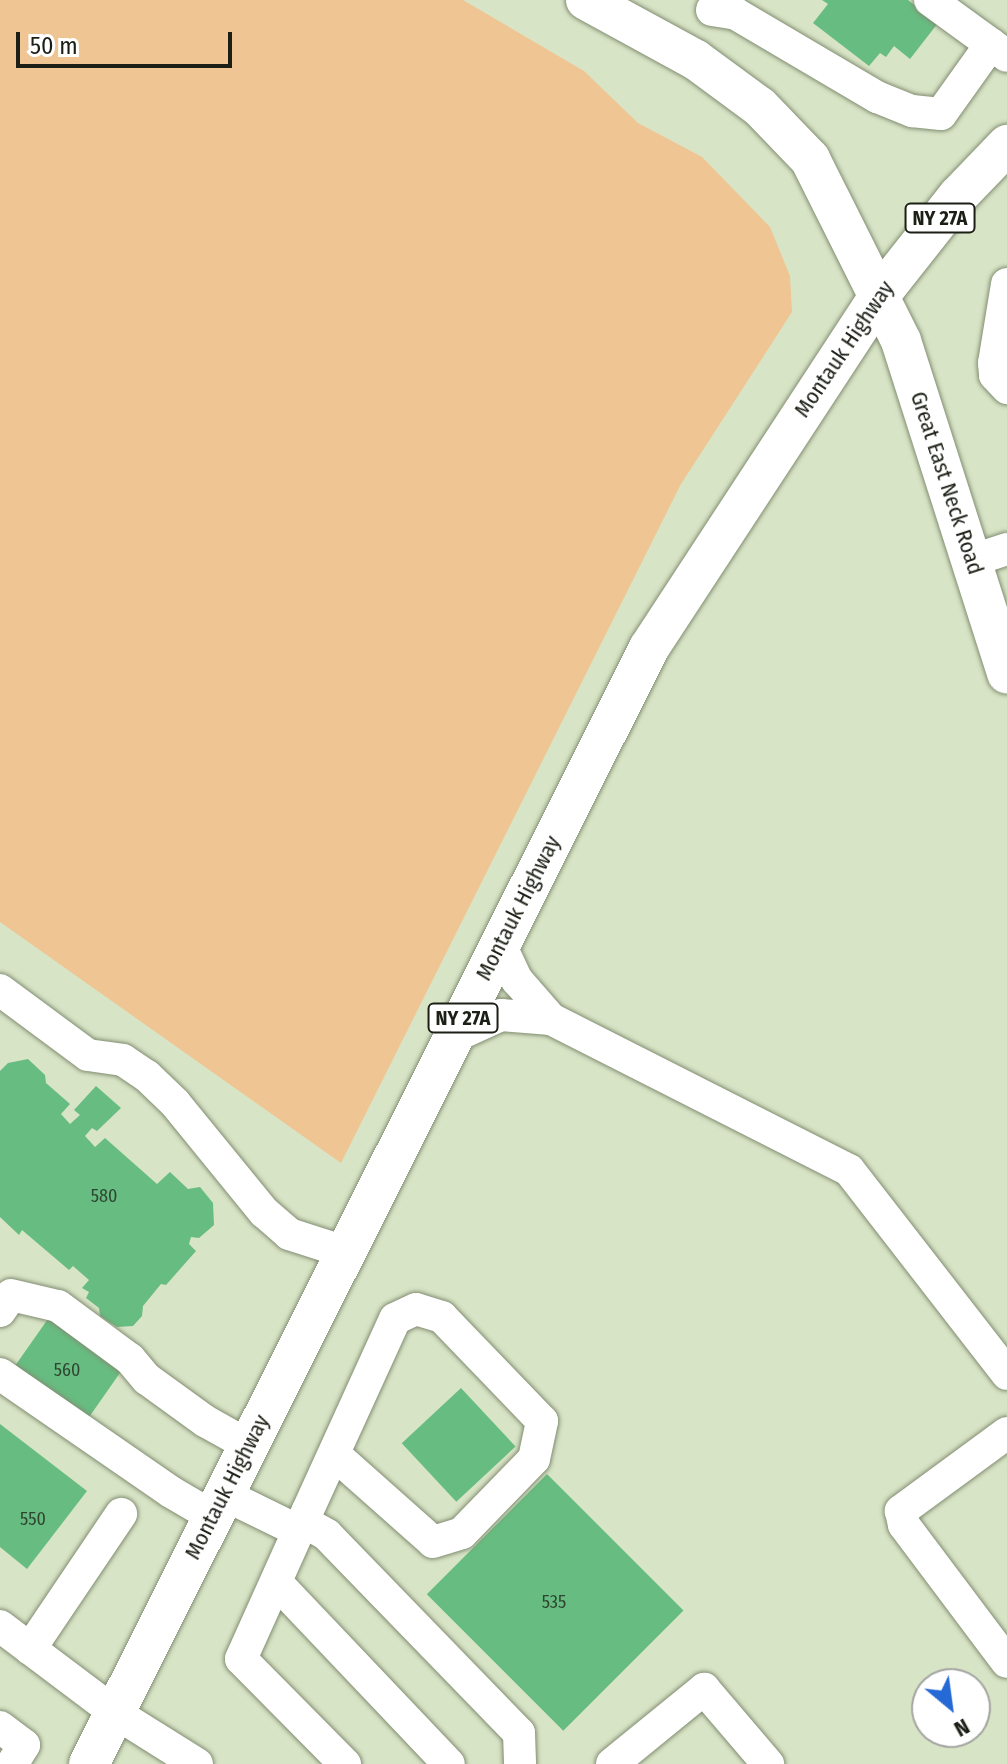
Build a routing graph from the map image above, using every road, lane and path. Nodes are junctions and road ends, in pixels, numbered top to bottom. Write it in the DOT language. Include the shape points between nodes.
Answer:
graph roads {
  1 [pos="930,0"];
  2 [pos="604,4"];
  3 [pos="709,5"];
  4 [pos="999,50"];
  5 [pos="683,53"];
  6 [pos="1005,151"];
  7 [pos="1007,284"];
  8 [pos="879,296"];
  9 [pos="1007,388"];
  10 [pos="990,554"];
  11 [pos="1007,673"];
  12 [pos="500,944"];
  13 [pos="0,990"];
  14 [pos="551,1019"];
  15 [pos="453,1037"];
  16 [pos="345,1252"];
  17 [pos="6,1303"];
  18 [pos="0,1374"];
  19 [pos="1007,1374"];
  20 [pos="1007,1433"];
  21 [pos="334,1454"];
  22 [pos="229,1483"];
  23 [pos="121,1514"];
  24 [pos="303,1522"];
  25 [pos="276,1582"];
  26 [pos="0,1626"];
  27 [pos="30,1649"];
  28 [pos="1007,1662"];
  29 [pos="114,1712"];
  30 [pos="0,1727"];
  31 [pos="12,1764"];
  32 [pos="89,1764"];
  33 [pos="197,1764"];
  34 [pos="345,1764"];
  35 [pos="449,1764"];
  36 [pos="520,1764"];
  37 [pos="612,1764"];
  38 [pos="768,1764"];
  1 -- 4 [label="street"];
  2 -- 5 [label="main road, Great East Neck Road"];
  3 -- 4 [label="street" via="736,14 877,97 912,111 941,114"];
  3 -- 5 [label="street"];
  5 -- 8 [label="main road, Great East Neck Road" via="760,107 810,159"];
  6 -- 8 [label="main road, Montauk Highway / NY 27A" via="958,196"];
  7 -- 9 [label="street" via="994,363 995,375"];
  8 -- 10 [label="main road, Great East Neck Road"];
  8 -- 12 [label="main road, Montauk Highway / NY 27A" via="649,648"];
  10 -- 11 [label="main road, Great East Neck Road"];
  12 -- 14 [label="street" via="517,980"];
  12 -- 15 [label="main road, Montauk Highway / NY 27A"];
  13 -- 16 [label="street" via="88,1055 123,1060 147,1076 264,1212 289,1234"];
  14 -- 15 [label="street" via="501,1015"];
  14 -- 19 [label="street" via="849,1170"];
  15 -- 16 [label="main road, Montauk Highway / NY 27A"];
  16 -- 22 [label="main road, Montauk Highway / NY 27A"];
  17 -- 22 [label="street" via="58,1306 130,1359 147,1379 205,1421"];
  18 -- 22 [label="street" via="171,1492"];
  20 -- 28 [label="street" via="901,1511 904,1525"];
  21 -- 21 [label="street" via="395,1319 416,1309 442,1317 542,1421 534,1459 462,1533 433,1542"];
  21 -- 24 [label="street"];
  22 -- 24 [label="street"];
  22 -- 29 [label="main road, Montauk Highway / NY 27A"];
  23 -- 27 [label="street"];
  24 -- 25 [label="street"];
  24 -- 36 [label="street" via="327,1535 519,1733"];
  25 -- 34 [label="street" via="241,1659"];
  25 -- 35 [label="street"];
  26 -- 27 [label="street"];
  27 -- 29 [label="street"];
  29 -- 32 [label="main road, Montauk Highway / NY 27A"];
  29 -- 33 [label="street"];
  30 -- 31 [label="street" via="24,1745"];
  37 -- 38 [label="street" via="704,1689"];
}
